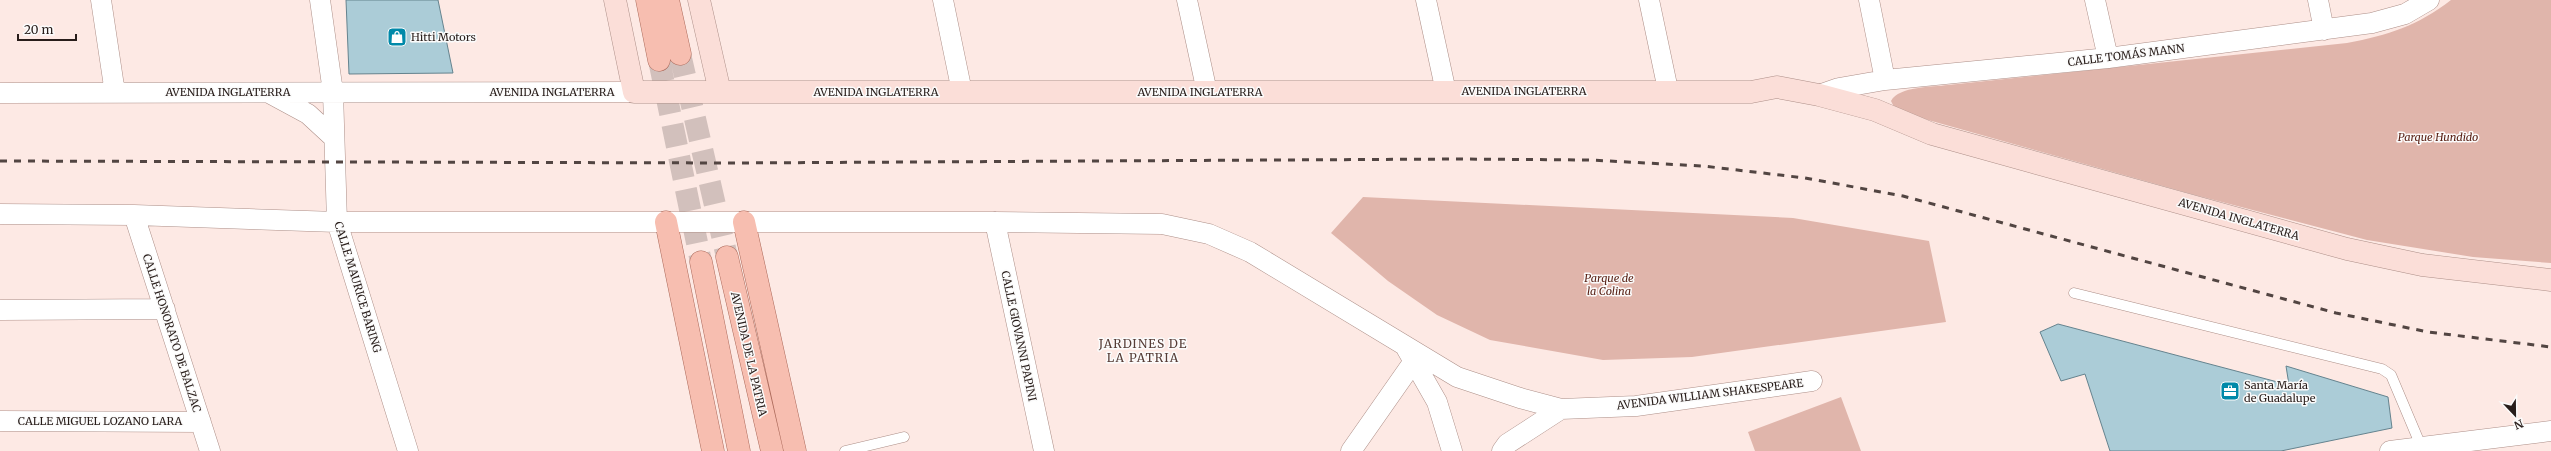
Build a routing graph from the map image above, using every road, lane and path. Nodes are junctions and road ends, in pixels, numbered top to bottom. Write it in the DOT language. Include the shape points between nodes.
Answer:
graph roads {
  1 [pos="101,0"];
  2 [pos="320,0"];
  3 [pos="615,0"];
  4 [pos="647,0"];
  5 [pos="668,0"];
  6 [pos="699,0"];
  7 [pos="943,0"];
  8 [pos="1187,0"];
  9 [pos="1426,0"];
  10 [pos="1649,0"];
  11 [pos="1869,0"];
  12 [pos="2095,0"];
  13 [pos="2318,0"];
  14 [pos="2429,0"];
  15 [pos="2324,30"];
  16 [pos="680,54"];
  17 [pos="2108,58"];
  18 [pos="660,60"];
  19 [pos="1885,80"];
  20 [pos="1668,90"];
  21 [pos="267,92"];
  22 [pos="333,92"];
  23 [pos="634,92"];
  24 [pos="720,92"];
  25 [pos="962,92"];
  26 [pos="1207,92"];
  27 [pos="1446,92"];
  28 [pos="1751,92"];
  29 [pos="0,93"];
  30 [pos="115,93"];
  31 [pos="1819,95"];
  32 [pos="1932,134"];
  33 [pos="334,138"];
  34 [pos="0,214"];
  35 [pos="134,215"];
  36 [pos="337,222"];
  37 [pos="666,222"];
  38 [pos="744,222"];
  39 [pos="994,222"];
  40 [pos="727,257"];
  41 [pos="701,262"];
  42 [pos="2551,280"];
  43 [pos="2074,293"];
  44 [pos="165,309"];
  45 [pos="0,310"];
  46 [pos="1409,353"];
  47 [pos="1812,381"];
  48 [pos="1561,409"];
  49 [pos="0,421"];
  50 [pos="201,422"];
  51 [pos="2551,431"];
  52 [pos="904,437"];
  53 [pos="2421,446"];
  54 [pos="210,451"];
  55 [pos="408,451"];
  56 [pos="713,451"];
  57 [pos="739,451"];
  58 [pos="772,451"];
  59 [pos="795,451"];
  60 [pos="845,451"];
  61 [pos="1044,451"];
  62 [pos="1351,451"];
  63 [pos="1452,451"];
  64 [pos="1502,451"];
  65 [pos="2390,451"];
  1 -- 30 [label="street"];
  2 -- 22 [label="street, CALLE MAURICE BARING"];
  3 -- 23 [label="street"];
  4 -- 18 [label="main road"];
  5 -- 16 [label="main road"];
  6 -- 24 [label="street"];
  7 -- 25 [label="street"];
  8 -- 26 [label="street"];
  9 -- 27 [label="street"];
  10 -- 20 [label="street"];
  11 -- 19 [label="street"];
  12 -- 17 [label="street"];
  13 -- 15 [label="street"];
  14 -- 15 [label="street, CALLE TOMÁS MANN" via="2389,20"];
  15 -- 17 [label="street, CALLE TOMÁS MANN"];
  17 -- 19 [label="street, CALLE TOMÁS MANN"];
  19 -- 31 [label="street, CALLE TOMÁS MANN" via="1839,88"];
  20 -- 27 [label="street, AVENIDA INGLATERRA"];
  20 -- 28 [label="street, AVENIDA INGLATERRA"];
  21 -- 22 [label="street, AVENIDA INGLATERRA"];
  21 -- 30 [label="street, AVENIDA INGLATERRA"];
  21 -- 33 [label="street" via="308,114"];
  22 -- 23 [label="street, AVENIDA INGLATERRA"];
  22 -- 33 [label="street, CALLE MAURICE BARING"];
  23 -- 24 [label="street, AVENIDA INGLATERRA"];
  24 -- 25 [label="street, AVENIDA INGLATERRA"];
  25 -- 26 [label="street, AVENIDA INGLATERRA"];
  26 -- 27 [label="street, AVENIDA INGLATERRA"];
  28 -- 31 [label="street, AVENIDA INGLATERRA" via="1777,87"];
  28 -- 32 [label="street, AVENIDA INGLATERRA" via="1902,132"];
  29 -- 30 [label="street, AVENIDA INGLATERRA"];
  31 -- 32 [label="street, AVENIDA INGLATERRA" via="1875,110"];
  32 -- 42 [label="street, AVENIDA INGLATERRA" via="2348,249 2422,265"];
  33 -- 36 [label="street, CALLE MAURICE BARING"];
  34 -- 35 [label="street"];
  35 -- 36 [label="street"];
  35 -- 44 [label="street, CALLE HONORATO DE BALZAC"];
  36 -- 37 [label="street"];
  36 -- 55 [label="street, CALLE MAURICE BARING"];
  37 -- 38 [label="street"];
  37 -- 56 [label="main road"];
  38 -- 39 [label="street"];
  38 -- 59 [label="main road"];
  39 -- 46 [label="street" via="1162,224 1209,234 1250,252"];
  39 -- 61 [label="street, CALLE GIOVANNI PAPINI"];
  40 -- 58 [label="main road, AVENIDA DE LA PATRIA"];
  41 -- 57 [label="main road"];
  43 -- 53 [label="lane" via="2382,369 2391,375"];
  44 -- 45 [label="street"];
  44 -- 50 [label="street, CALLE HONORATO DE BALZAC"];
  46 -- 48 [label="street" via="1457,377"];
  46 -- 62 [label="street"];
  46 -- 63 [label="street" via="1437,402"];
  47 -- 48 [label="street, AVENIDA WILLIAM SHAKESPEARE" via="1636,406"];
  48 -- 64 [label="street" via="1507,444"];
  49 -- 50 [label="street, CALLE MIGUEL LOZANO LARA"];
  50 -- 54 [label="street, CALLE HONORATO DE BALZAC"];
  51 -- 53 [label="street"];
  52 -- 60 [label="lane"];
  53 -- 65 [label="street"];
}
